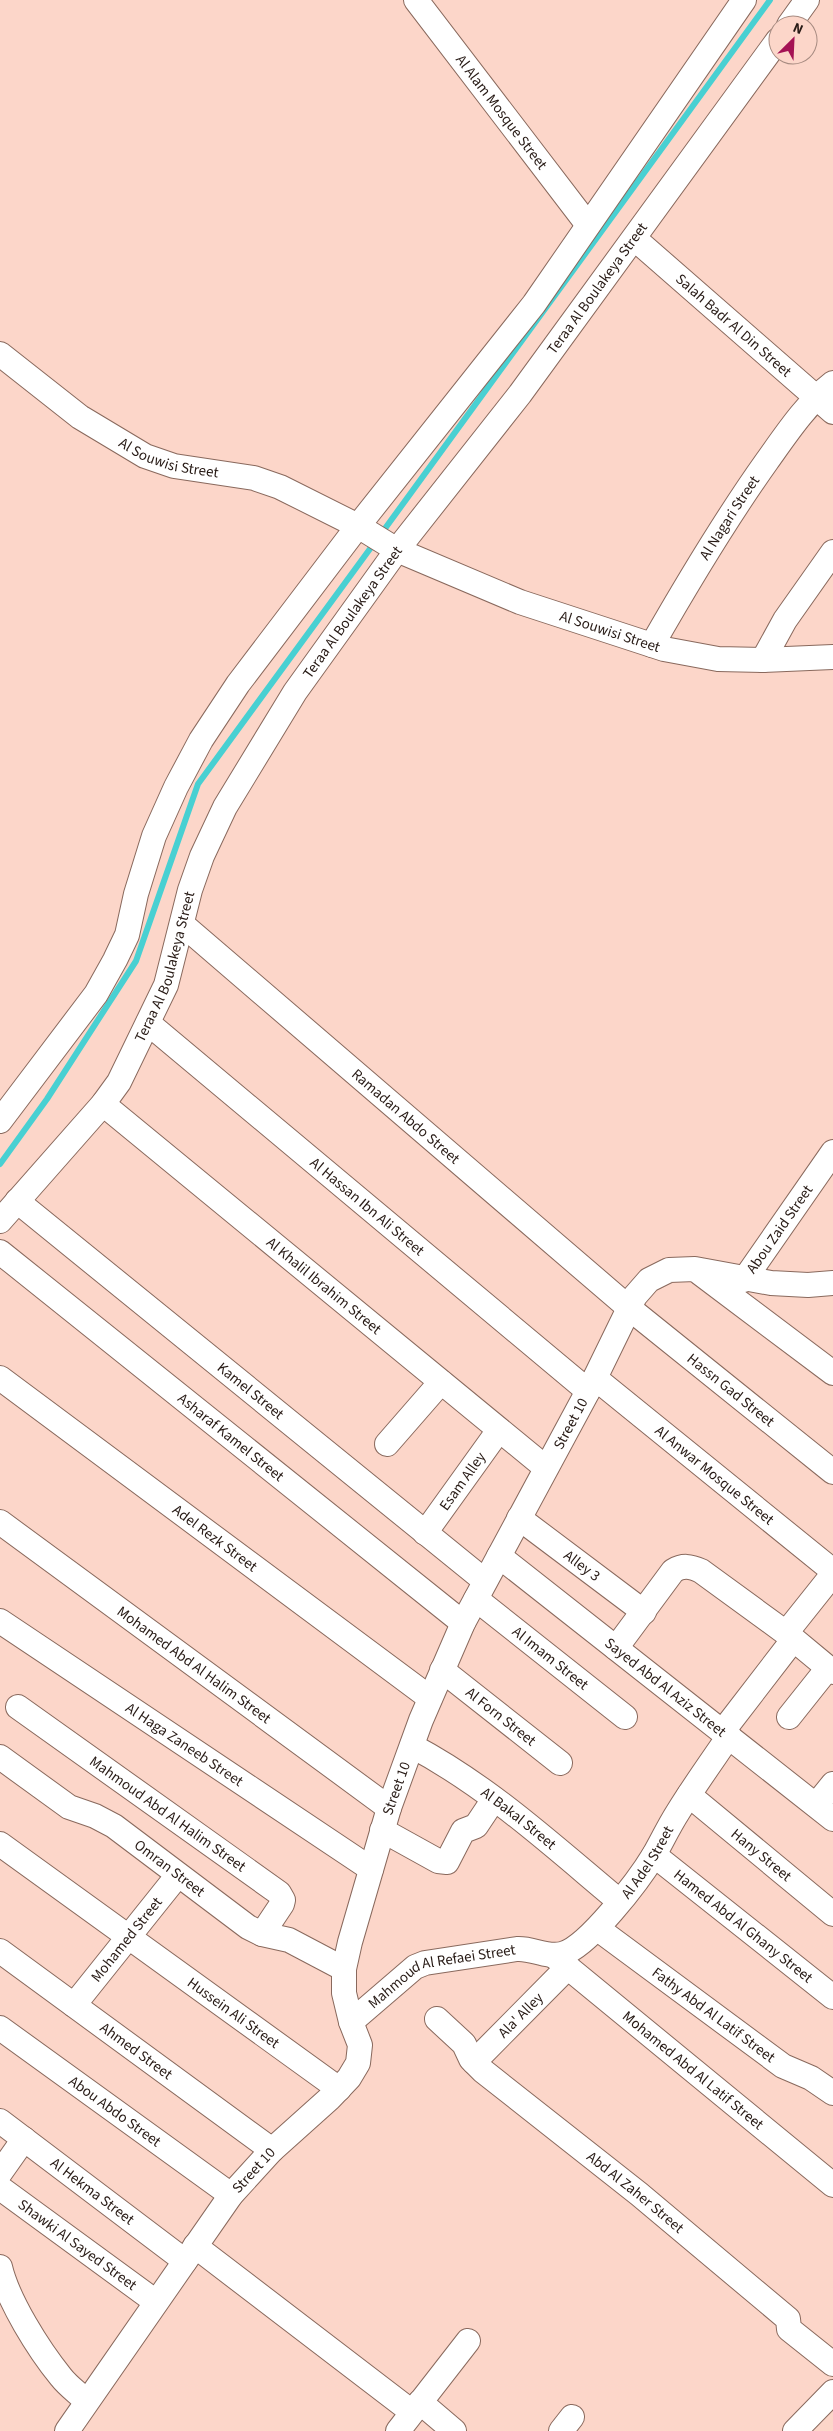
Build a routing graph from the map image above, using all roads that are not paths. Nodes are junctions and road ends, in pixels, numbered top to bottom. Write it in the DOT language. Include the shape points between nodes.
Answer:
graph roads {
  1 [pos="416,0"];
  2 [pos="744,0"];
  3 [pos="807,0"];
  4 [pos="796,15"];
  5 [pos="768,54"];
  6 [pos="588,225"];
  7 [pos="635,239"];
  8 [pos="0,354"];
  9 [pos="824,390"];
  10 [pos="833,412"];
  11 [pos="360,528"];
  12 [pos="394,548"];
  13 [pos="833,552"];
  14 [pos="652,645"];
  15 [pos="833,657"];
  16 [pos="764,660"];
  17 [pos="182,924"];
  18 [pos="148,1022"];
  19 [pos="103,1104"];
  20 [pos="0,1121"];
  21 [pos="833,1152"];
  22 [pos="17,1201"];
  23 [pos="0,1221"];
  24 [pos="0,1252"];
  25 [pos="695,1269"];
  26 [pos="744,1280"];
  27 [pos="833,1283"];
  28 [pos="629,1308"];
  29 [pos="833,1373"];
  30 [pos="0,1378"];
  31 [pos="441,1382"];
  32 [pos="592,1385"];
  33 [pos="499,1430"];
  34 [pos="387,1444"];
  35 [pos="546,1468"];
  36 [pos="833,1472"];
  37 [pos="519,1518"];
  38 [pos="0,1522"];
  39 [pos="425,1533"];
  40 [pos="499,1556"];
  41 [pos="833,1572"];
  42 [pos="480,1590"];
  43 [pos="644,1612"];
  44 [pos="0,1621"];
  45 [pos="463,1623"];
  46 [pos="790,1637"];
  47 [pos="616,1648"];
  48 [pos="442,1670"];
  49 [pos="831,1670"];
  50 [pos="430,1698"];
  51 [pos="18,1707"];
  52 [pos="625,1717"];
  53 [pos="789,1717"];
  54 [pos="726,1733"];
  55 [pos="412,1746"];
  56 [pos="0,1757"];
  57 [pos="560,1763"];
  58 [pos="833,1784"];
  59 [pos="688,1795"];
  60 [pos="494,1799"];
  61 [pos="389,1808"];
  62 [pos="825,1812"];
  63 [pos="382,1830"];
  64 [pos="0,1844"];
  65 [pos="654,1855"];
  66 [pos="371,1869"];
  67 [pos="178,1875"];
  68 [pos="619,1901"];
  69 [pos="833,1914"];
  70 [pos="598,1929"];
  71 [pos="262,1934"];
  72 [pos="128,1937"];
  73 [pos="0,1951"];
  74 [pos="554,1958"];
  75 [pos="344,1969"];
  76 [pos="833,1998"];
  77 [pos="74,2005"];
  78 [pos="437,2019"];
  79 [pos="351,2022"];
  80 [pos="0,2028"];
  81 [pos="474,2062"];
  82 [pos="339,2089"];
  83 [pos="833,2093"];
  84 [pos="0,2121"];
  85 [pos="24,2139"];
  86 [pos="272,2150"];
  87 [pos="0,2173"];
  88 [pos="833,2185"];
  89 [pos="0,2188"];
  90 [pos="231,2195"];
  91 [pos="190,2253"];
  92 [pos="0,2266"];
  93 [pos="6,2296"];
  94 [pos="156,2302"];
  95 [pos="468,2341"];
  96 [pos="833,2364"];
  97 [pos="86,2401"];
  98 [pos="828,2406"];
  99 [pos="416,2407"];
  100 [pos="67,2431"];
  101 [pos="398,2431"];
  102 [pos="454,2431"];
  103 [pos="795,2431"];
  1 -- 6 [label="street, Al Alam Mosque Street"];
  2 -- 6 [label="street"];
  3 -- 4 [label="street"];
  5 -- 7 [label="street, Teraa Al Boulakeya Street"];
  6 -- 11 [label="street" via="534,304"];
  7 -- 9 [label="street, Salah Badr Al Din Street"];
  7 -- 12 [label="street, Teraa Al Boulakeya Street" via="520,394"];
  8 -- 11 [label="street, Al Souwisi Street" via="80,417 145,456 174,466 254,478 280,487"];
  9 -- 10 [label="street, Salah Badr Al Din Street"];
  9 -- 14 [label="street, Al Nagari Street" via="720,530"];
  11 -- 12 [label="street, Al Souwisi Street"];
  11 -- 20 [label="street" via="238,684 201,740 154,836 127,935 115,960 96,994"];
  12 -- 14 [label="street, Al Souwisi Street" via="520,602"];
  12 -- 17 [label="street, Teraa Al Boulakeya Street" via="295,692 225,807 202,856"];
  13 -- 16 [label="street" via="785,620"];
  14 -- 16 [label="street, Al Souwisi Street" via="718,659"];
  15 -- 16 [label="street, Al Souwisi Street"];
  17 -- 18 [label="street, Teraa Al Boulakeya Street" via="166,985"];
  17 -- 28 [label="street, Ramadan Abdo Street"];
  18 -- 19 [label="street, Teraa Al Boulakeya Street" via="119,1082"];
  18 -- 32 [label="street, Al Hassan Ibn Ali Street"];
  19 -- 22 [label="street, Teraa Al Boulakeya Street"];
  19 -- 31 [label="street, Al Khalil Ibrahim Street"];
  21 -- 26 [label="street, Abou Zaid Street"];
  22 -- 23 [label="street, Teraa Al Boulakeya Street"];
  22 -- 39 [label="street, Kamel Street"];
  24 -- 45 [label="street, Asharaf Kamel Street"];
  25 -- 26 [label="street, Street 10"];
  25 -- 28 [label="street, Street 10" via="669,1270 649,1280"];
  25 -- 29 [label="street"];
  26 -- 27 [label="street, Street 10" via="808,1286"];
  28 -- 32 [label="street, Street 10"];
  28 -- 36 [label="street, Hassn Gad Street"];
  30 -- 50 [label="street, Adel Rezk Street"];
  31 -- 33 [label="street, Al Khalil Ibrahim Street"];
  31 -- 34 [label="street"];
  32 -- 35 [label="street, Street 10"];
  32 -- 41 [label="street, Al Anwar Mosque Street"];
  33 -- 35 [label="street, Al Khalil Ibrahim Street"];
  33 -- 39 [label="street, Esam Alley"];
  35 -- 37 [label="street, Street 10"];
  37 -- 40 [label="street, Street 10"];
  37 -- 43 [label="street, Alley 3"];
  38 -- 61 [label="street, Mohamed Abd Al Halim Street"];
  39 -- 42 [label="street, Kamel Street"];
  40 -- 42 [label="street, Street 10"];
  40 -- 47 [label="street, Sayed Abd Al Aziz Street"];
  41 -- 46 [label="street, Al Adel Street"];
  42 -- 45 [label="street, Street 10"];
  42 -- 52 [label="street, Al Imam Street"];
  43 -- 46 [label="street" via="673,1571 681,1566 691,1567"];
  43 -- 47 [label="street"];
  44 -- 66 [label="street, Al Haga Zaneeb Street"];
  45 -- 48 [label="street, Street 10"];
  46 -- 49 [label="street"];
  46 -- 54 [label="street, Al Adel Street"];
  47 -- 54 [label="street, Sayed Abd Al Aziz Street"];
  48 -- 50 [label="street, Street 10"];
  48 -- 57 [label="street, Al Forn Street"];
  49 -- 53 [label="street"];
  50 -- 55 [label="street, Street 10"];
  51 -- 71 [label="street, Mahmoud Abd Al Halim Street" via="279,1893 282,1904"];
  54 -- 59 [label="street, Al Adel Street"];
  54 -- 62 [label="street, Sayed Abd Al Aziz Street"];
  55 -- 60 [label="street, Al Bakal Street"];
  55 -- 61 [label="street, Street 10"];
  56 -- 67 [label="street, Omran Street" via="69,1807 114,1826"];
  58 -- 62 [label="street"];
  59 -- 65 [label="street, Al Adel Street"];
  59 -- 69 [label="street, Hany Street"];
  60 -- 63 [label="street" via="476,1826 463,1831 447,1862 438,1861"];
  60 -- 68 [label="street, Al Bakal Street"];
  61 -- 63 [label="street, Street 10"];
  63 -- 66 [label="street, Street 10"];
  64 -- 72 [label="street, Hussein Ali Street"];
  65 -- 68 [label="street, Al Adel Street"];
  65 -- 76 [label="street, Hamed Abd Al Ghany Street"];
  66 -- 75 [label="street, Street 10"];
  67 -- 71 [label="street, Omran Street"];
  67 -- 72 [label="street, Mohamed Street"];
  68 -- 70 [label="street, Al Adel Street"];
  70 -- 74 [label="street, Al Adel Street" via="581,1944"];
  70 -- 83 [label="street, Fathy Abd Al Latif Street" via="783,2066 808,2076"];
  71 -- 75 [label="street, Omran Street" via="289,1940"];
  72 -- 77 [label="street, Mohamed Street"];
  72 -- 82 [label="street, Hussein Ali Street"];
  73 -- 77 [label="street, Ahmed Street"];
  74 -- 79 [label="street, Mahmoud Al Refaei Street" via="528,1948 425,1963 415,1967"];
  74 -- 81 [label="street, Ala' Alley"];
  74 -- 88 [label="street, Mohamed Abd Al Latif Street"];
  75 -- 79 [label="street, Street 10" via="344,1993"];
  77 -- 86 [label="street, Ahmed Street"];
  78 -- 81 [label="street, Abd Al Zaher Street" via="467,2048"];
  79 -- 82 [label="street, Street 10" via="360,2045 358,2063"];
  80 -- 90 [label="street, Abou Abdo Street"];
  81 -- 96 [label="street, Abd Al Zaher Street" via="788,2318 789,2329"];
  82 -- 86 [label="street, Street 10"];
  84 -- 85 [label="street, Al Hekma Street"];
  85 -- 87 [label="street"];
  85 -- 91 [label="street, Al Hekma Street"];
  86 -- 90 [label="street, Street 10"];
  89 -- 94 [label="street, Shawki Al Sayed Street"];
  90 -- 91 [label="street, Street 10"];
  91 -- 94 [label="street, Street 10"];
  91 -- 99 [label="street, Al Hekma Street"];
  92 -- 93 [label="street"];
  93 -- 97 [label="street" via="62,2378"];
  94 -- 97 [label="street, Street 10"];
  95 -- 99 [label="street"];
  97 -- 100 [label="street, Street 10"];
  98 -- 103 [label="street"];
  99 -- 101 [label="street"];
  99 -- 102 [label="street, Al Hekma Street"];
}
